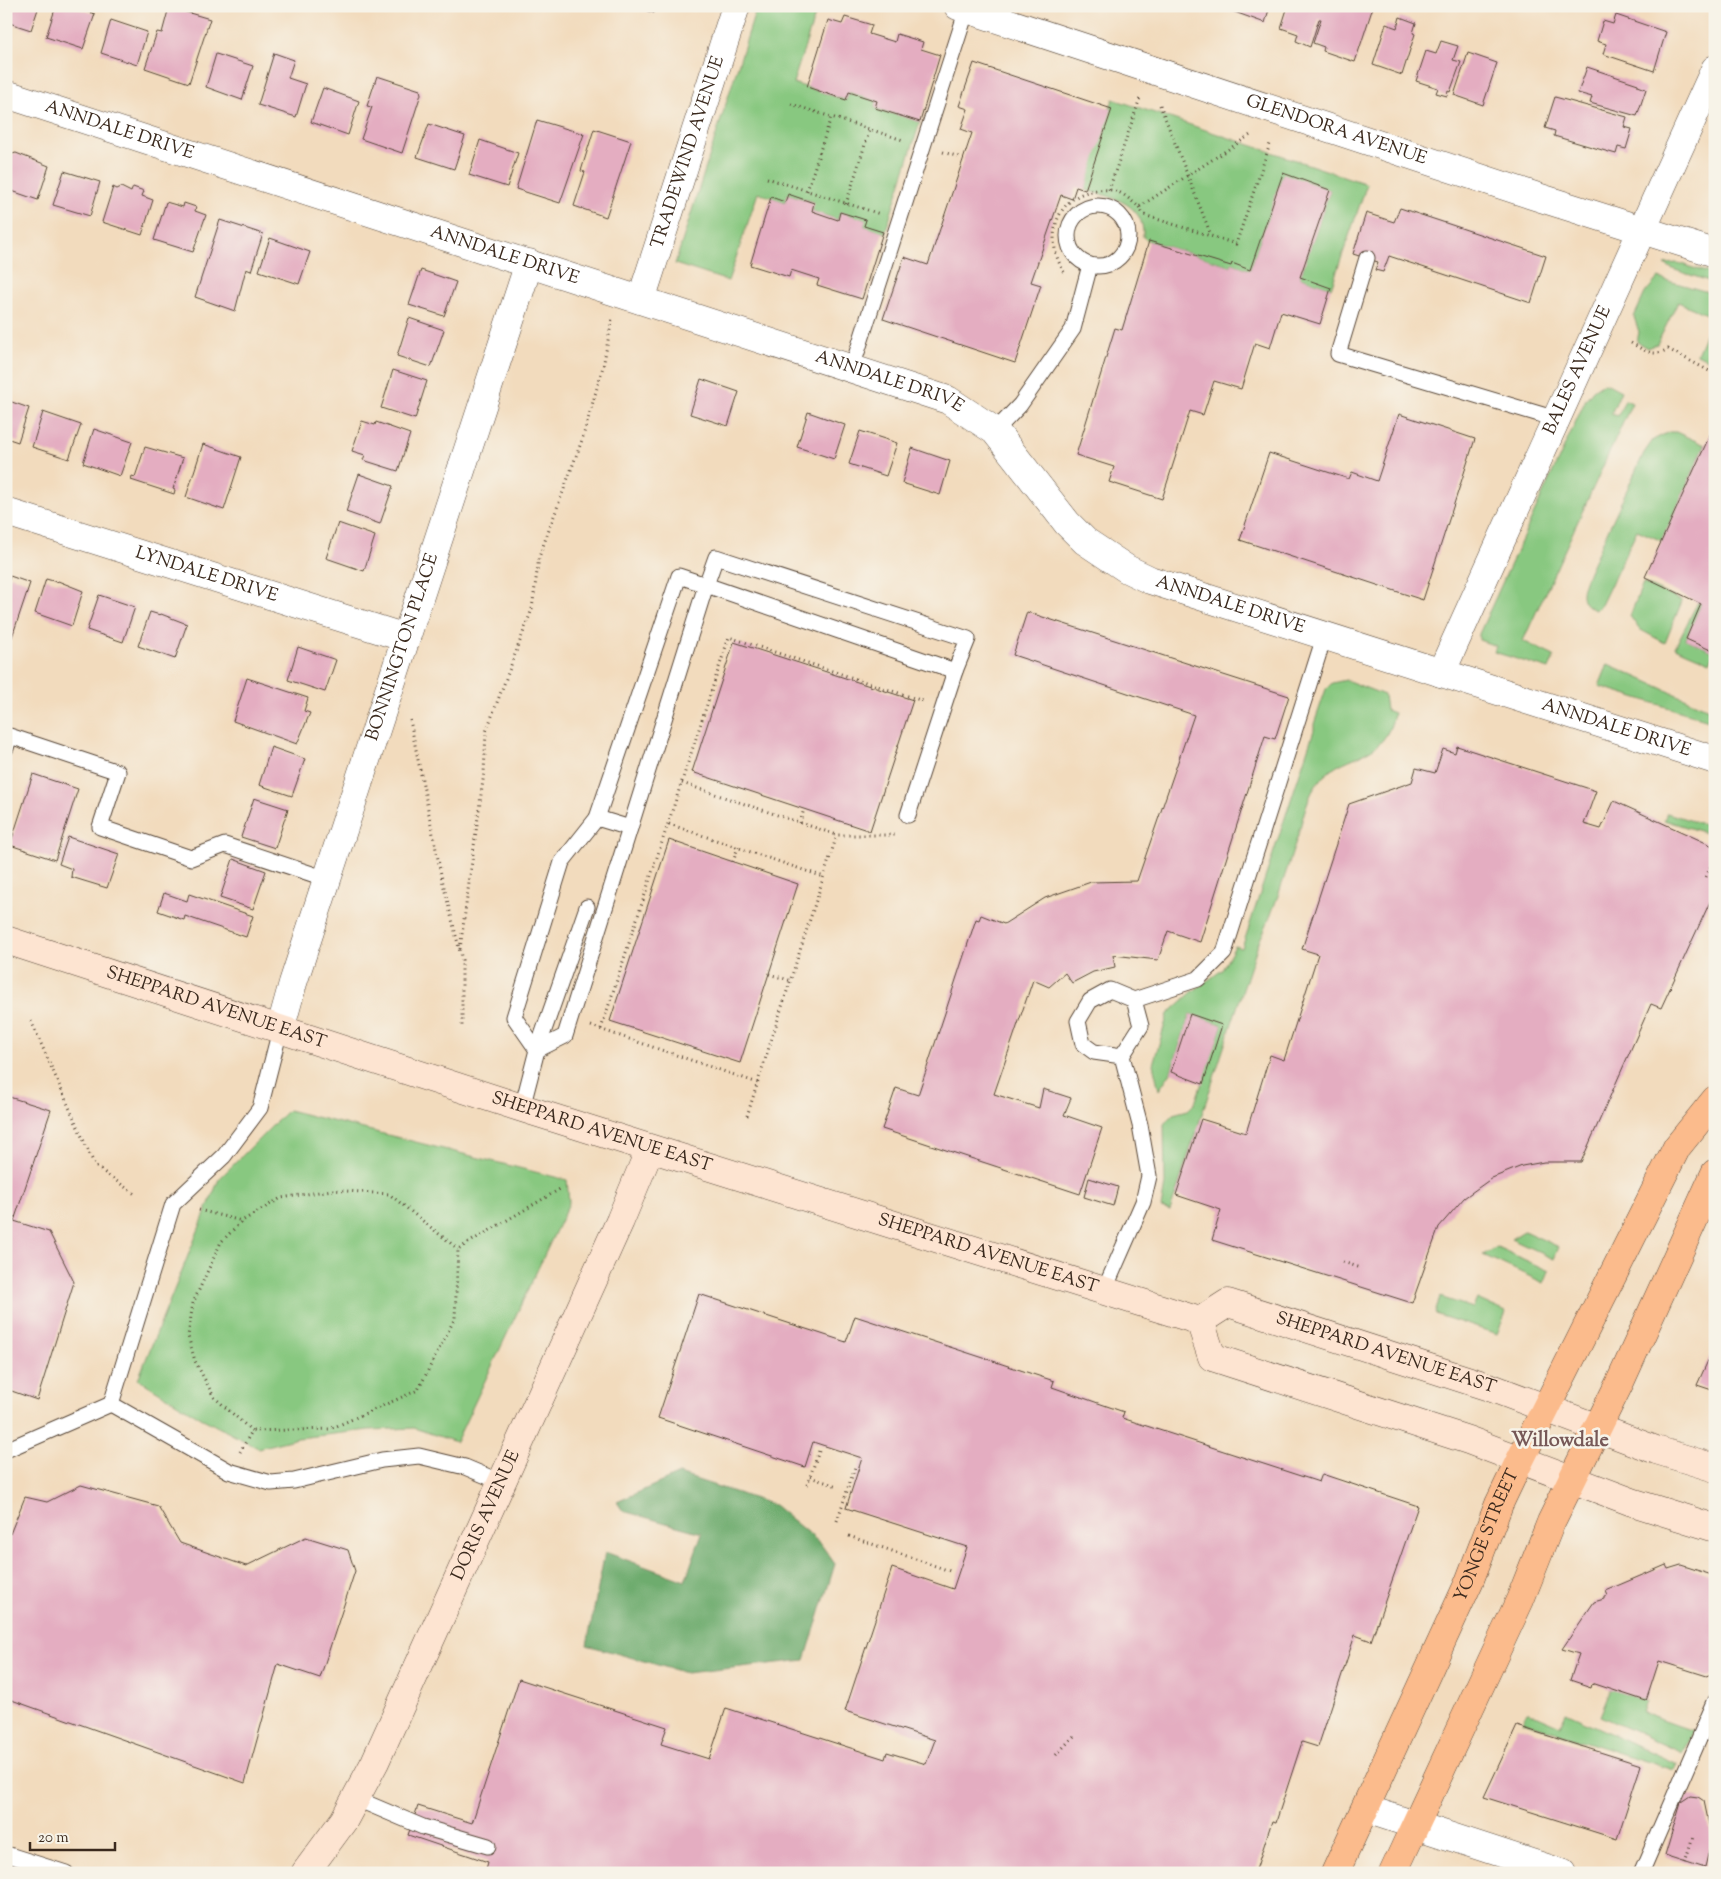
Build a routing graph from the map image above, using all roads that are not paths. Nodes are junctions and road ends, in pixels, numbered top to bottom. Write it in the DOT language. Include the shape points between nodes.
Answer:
graph roads {
  1 [pos="736,6"];
  2 [pos="962,8"];
  3 [pos="1715,69"];
  4 [pos="6,94"];
  5 [pos="1641,230"];
  6 [pos="1715,253"];
  7 [pos="1367,258"];
  8 [pos="529,263"];
  9 [pos="1090,265"];
  10 [pos="641,300"];
  11 [pos="852,368"];
  12 [pos="1556,419"];
  13 [pos="995,431"];
  14 [pos="6,512"];
  15 [pos="706,585"];
  16 [pos="1324,634"];
  17 [pos="406,638"];
  18 [pos="955,671"];
  19 [pos="1441,673"];
  20 [pos="6,748"];
  21 [pos="1715,760"];
  22 [pos="908,815"];
  23 [pos="597,818"];
  24 [pos="630,828"];
  25 [pos="327,879"];
  26 [pos="587,907"];
  27 [pos="6,940"];
  28 [pos="1134,1000"];
  29 [pos="280,1030"];
  30 [pos="537,1050"];
  31 [pos="1122,1056"];
  32 [pos="522,1108"];
  33 [pos="1714,1109"];
  34 [pos="650,1148"];
  35 [pos="1715,1173"];
  36 [pos="1104,1291"];
  37 [pos="1200,1321"];
  38 [pos="111,1404"];
  39 [pos="1546,1407"];
  40 [pos="1598,1427"];
  41 [pos="6,1450"];
  42 [pos="1520,1460"];
  43 [pos="1715,1468"];
  44 [pos="1572,1478"];
  45 [pos="503,1482"];
  46 [pos="1715,1528"];
  47 [pos="1715,1702"];
  48 [pos="357,1799"];
  49 [pos="1366,1809"];
  50 [pos="1414,1826"];
  51 [pos="488,1846"];
  52 [pos="6,1854"];
  53 [pos="66,1873"];
  54 [pos="305,1873"];
  55 [pos="1335,1873"];
  56 [pos="1392,1873"];
  57 [pos="1562,1873"];
  58 [pos="1641,1873"];
  1 -- 10 [label="street, TRADEWIND AVENUE"];
  2 -- 5 [label="street, GLENDORA AVENUE"];
  2 -- 11 [label="lane" via="923,146"];
  3 -- 5 [label="street, BALES AVENUE"];
  4 -- 8 [label="street, ANNDALE DRIVE"];
  5 -- 6 [label="street, GLENDORA AVENUE"];
  5 -- 12 [label="street, BALES AVENUE"];
  7 -- 12 [label="lane" via="1338,354"];
  8 -- 10 [label="street, ANNDALE DRIVE"];
  8 -- 17 [label="street, BONNINGTON PLACE"];
  9 -- 13 [label="lane" via="1073,329 1020,405"];
  10 -- 11 [label="street, ANNDALE DRIVE"];
  11 -- 13 [label="street, ANNDALE DRIVE" via="948,400"];
  12 -- 19 [label="street, BALES AVENUE"];
  13 -- 16 [label="street, ANNDALE DRIVE" via="1067,523 1105,556 1150,580"];
  14 -- 17 [label="street, LYNDALE DRIVE"];
  15 -- 18 [label="lane"];
  15 -- 18 [label="lane" via="716,557 968,639"];
  15 -- 23 [label="lane" via="679,576"];
  15 -- 24 [label="lane"];
  16 -- 19 [label="street, ANNDALE DRIVE"];
  16 -- 28 [label="lane" via="1224,953 1198,980"];
  17 -- 25 [label="street, BONNINGTON PLACE"];
  18 -- 22 [label="lane"];
  19 -- 21 [label="street, ANNDALE DRIVE"];
  20 -- 25 [label="lane" via="10,736 118,772 100,827 191,858 225,845"];
  23 -- 24 [label="lane"];
  23 -- 30 [label="lane" via="562,862 514,1017"];
  24 -- 30 [label="lane" via="565,1036"];
  25 -- 29 [label="street, BONNINGTON PLACE"];
  26 -- 30 [label="lane"];
  27 -- 29 [label="main road, SHEPPARD AVENUE EAST"];
  28 -- 31 [label="lane" via="1141,1026"];
  28 -- 31 [label="lane" via="1110,990 1090,1001 1078,1021 1083,1044 1094,1052"];
  29 -- 32 [label="main road, SHEPPARD AVENUE EAST"];
  29 -- 38 [label="lane" via="260,1108 224,1156 173,1204"];
  30 -- 32 [label="lane"];
  31 -- 36 [label="lane" via="1149,1176 1143,1202"];
  32 -- 34 [label="main road, SHEPPARD AVENUE EAST"];
  33 -- 39 [label="main road, YONGE STREET" via="1677,1147"];
  34 -- 36 [label="main road, SHEPPARD AVENUE EAST"];
  34 -- 45 [label="main road, DORIS AVENUE"];
  35 -- 40 [label="main road"];
  36 -- 37 [label="main road, SHEPPARD AVENUE EAST"];
  37 -- 39 [label="main road, SHEPPARD AVENUE EAST" via="1228,1303"];
  37 -- 42 [label="main road" via="1212,1357"];
  38 -- 41 [label="lane"];
  38 -- 45 [label="lane" via="229,1471 270,1483 294,1481 382,1460 419,1456 465,1467"];
  39 -- 40 [label="main road"];
  39 -- 42 [label="main road, YONGE STREET"];
  40 -- 43 [label="main road" via="1656,1450"];
  40 -- 44 [label="main road"];
  42 -- 44 [label="main road"];
  42 -- 49 [label="main road, YONGE STREET" via="1499,1504 1470,1582"];
  44 -- 46 [label="main road" via="1632,1502"];
  44 -- 50 [label="main road" via="1520,1600"];
  45 -- 48 [label="main road, DORIS AVENUE"];
  47 -- 58 [label="lane"];
  48 -- 51 [label="lane" via="423,1827"];
  48 -- 54 [label="main road, DORIS AVENUE"];
  49 -- 50 [label="street"];
  49 -- 55 [label="main road, YONGE STREET"];
  50 -- 56 [label="main road"];
  50 -- 57 [label="street"];
  52 -- 53 [label="lane"];
}
